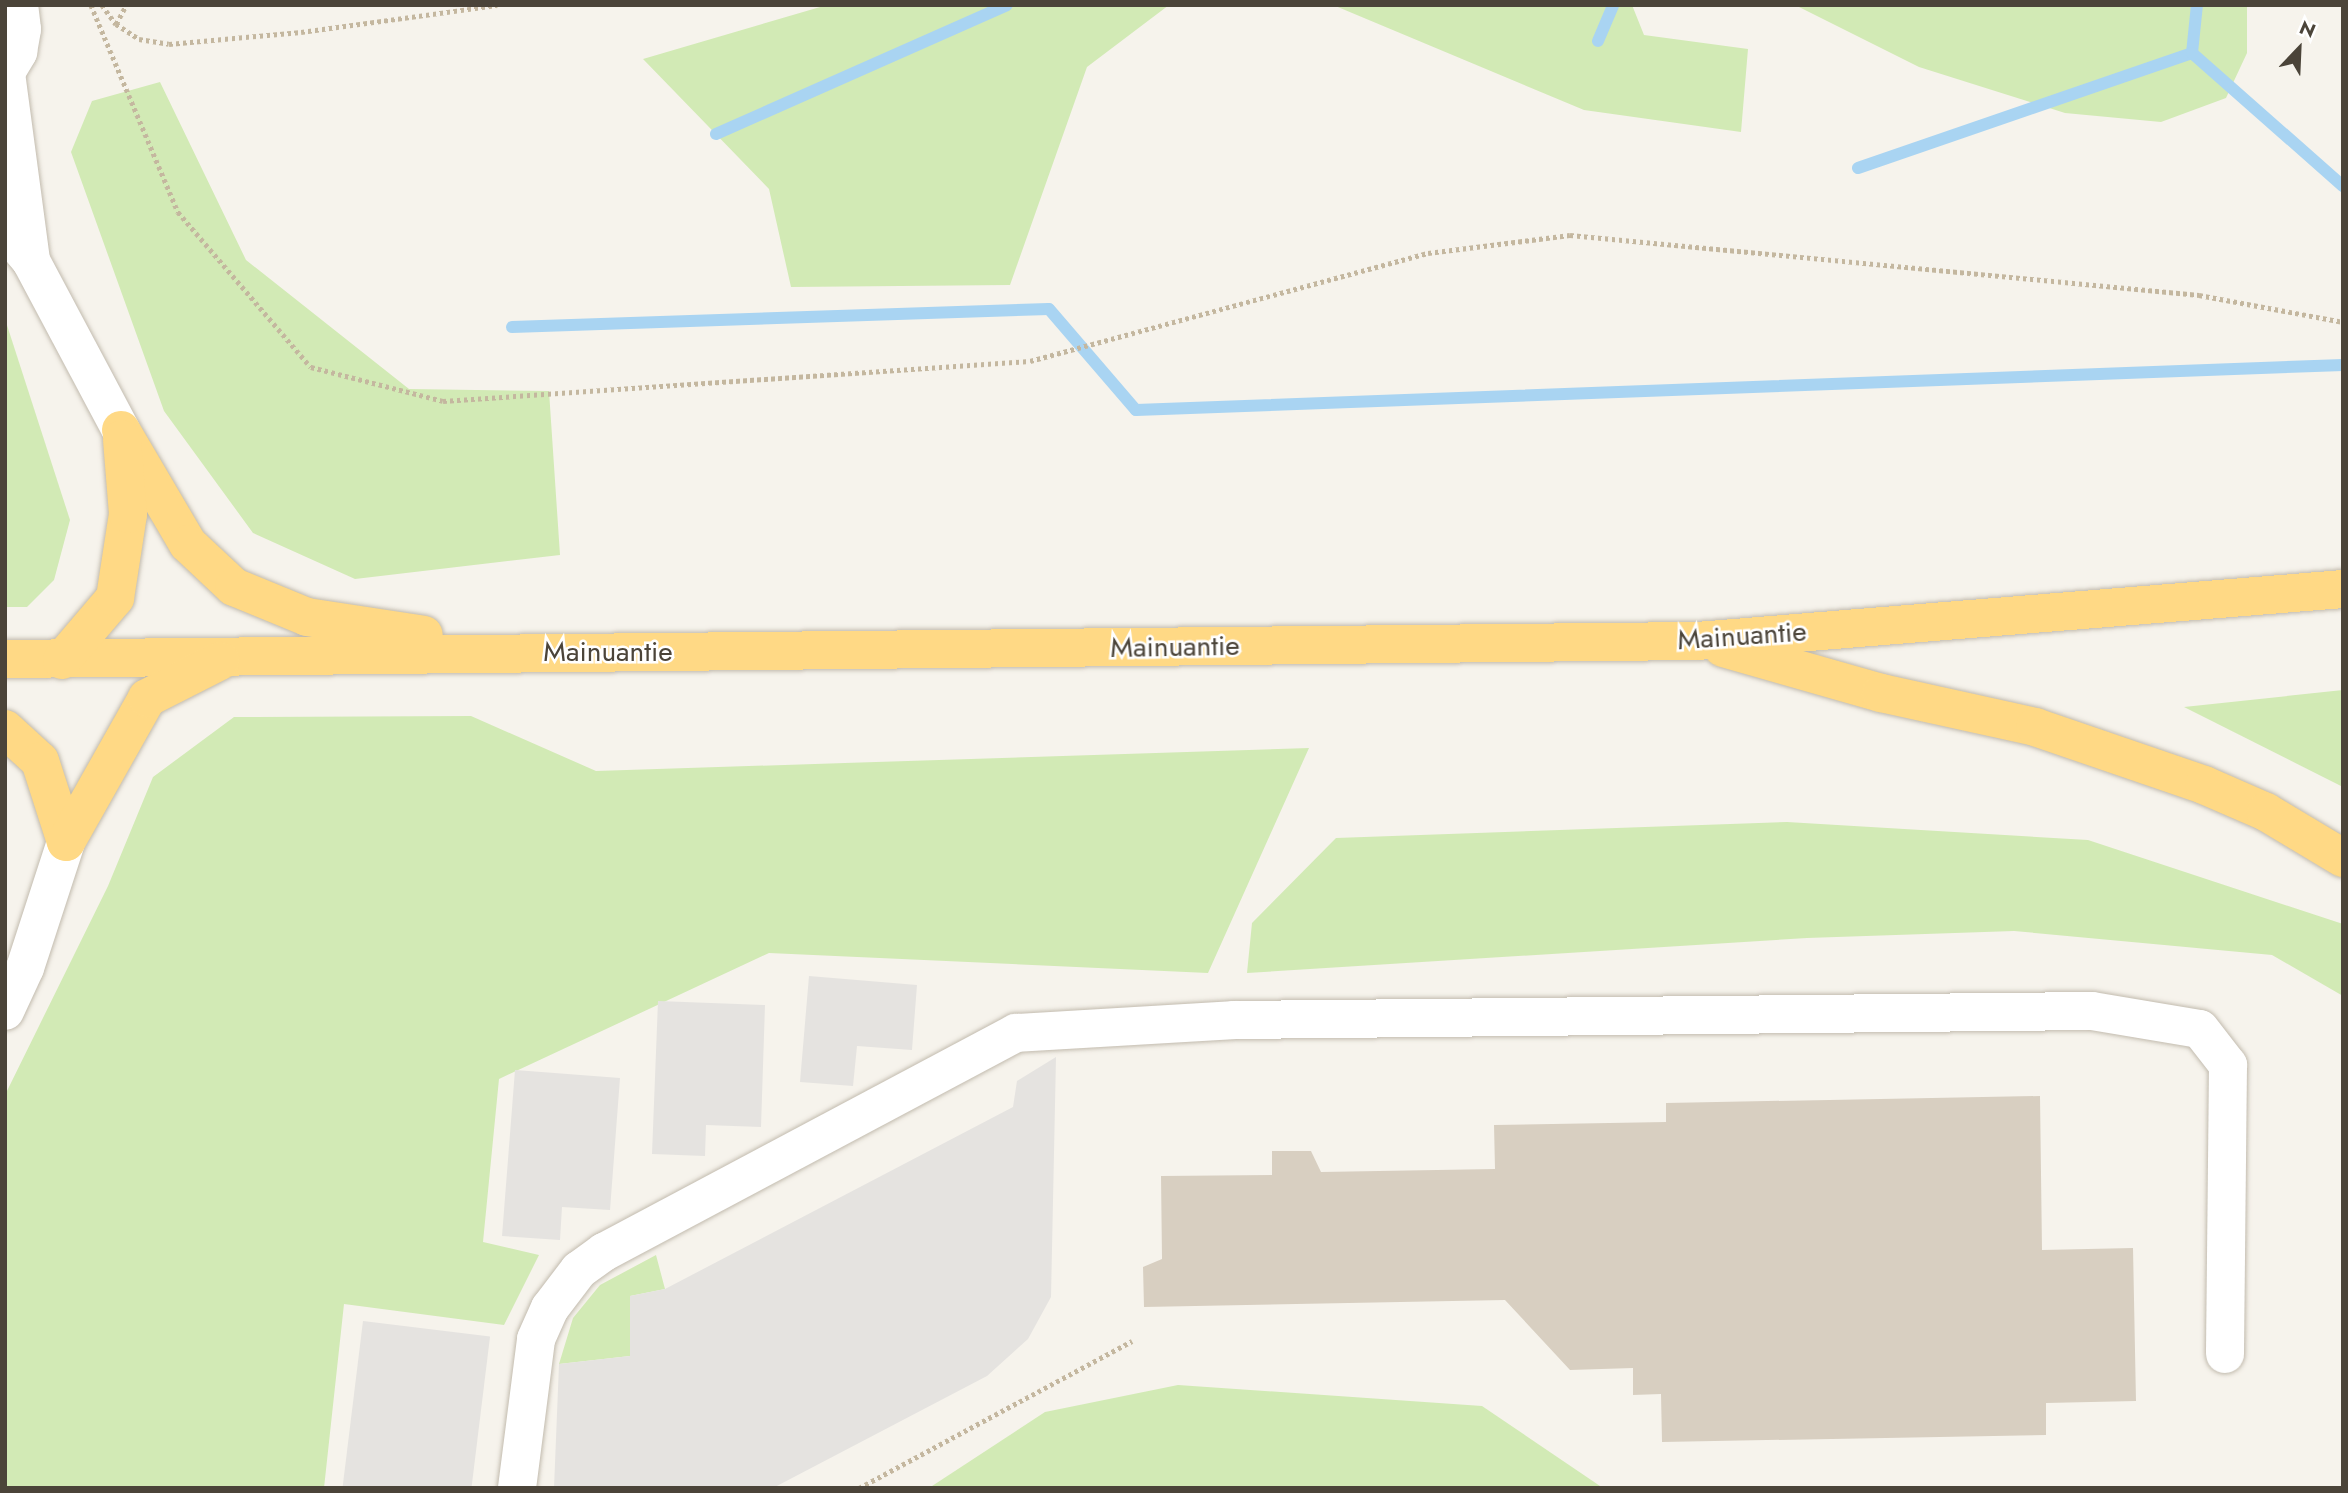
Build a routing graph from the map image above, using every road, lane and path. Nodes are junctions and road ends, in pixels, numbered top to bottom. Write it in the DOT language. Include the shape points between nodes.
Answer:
graph roads {
  1 [pos="19,5"];
  2 [pos="91,5"];
  3 [pos="102,5"];
  4 [pos="126,5"];
  5 [pos="496,5"];
  6 [pos="116,24"];
  7 [pos="6,74"];
  8 [pos="5,230"];
  9 [pos="31,261"];
  10 [pos="2343,322"];
  11 [pos="121,430"];
  12 [pos="2338,590"];
  13 [pos="1697,641"];
  14 [pos="540,653"];
  15 [pos="231,656"];
  16 [pos="5,659"];
  17 [pos="62,660"];
  18 [pos="5,729"];
  19 [pos="66,842"];
  20 [pos="2343,858"];
  21 [pos="5,1011"];
  22 [pos="1132,1341"];
  23 [pos="2225,1354"];
  24 [pos="517,1488"];
  25 [pos="859,1488"];
  1 -- 7 [label="street" via="22,29 18,52"];
  2 -- 10 [label="path" via="178,212 311,367 443,401 1030,361 1428,253 1570,235 2199,295"];
  3 -- 6 [label="path"];
  4 -- 6 [label="path"];
  5 -- 6 [label="path" via="301,32 169,44 139,39"];
  7 -- 9 [label="street"];
  8 -- 9 [label="street"];
  9 -- 11 [label="street"];
  11 -- 14 [label="highway" via="188,544 234,587 307,617"];
  11 -- 17 [label="highway" via="128,514 115,598"];
  12 -- 13 [label="highway, Mainuantie"];
  13 -- 14 [label="highway, Mainuantie"];
  13 -- 20 [label="highway" via="1881,693 2035,727 2204,785 2266,812"];
  14 -- 15 [label="highway, Mainuantie"];
  15 -- 17 [label="highway, Mainuantie"];
  15 -- 19 [label="highway" via="147,698"];
  16 -- 17 [label="highway, Mainuantie"];
  18 -- 19 [label="highway" via="40,761"];
  19 -- 21 [label="street" via="25,968"];
  22 -- 25 [label="path"];
  23 -- 24 [label="street" via="2228,1065 2200,1029 2092,1011 1234,1020 1016,1033 604,1252 579,1270 550,1308 536,1339"];
}
